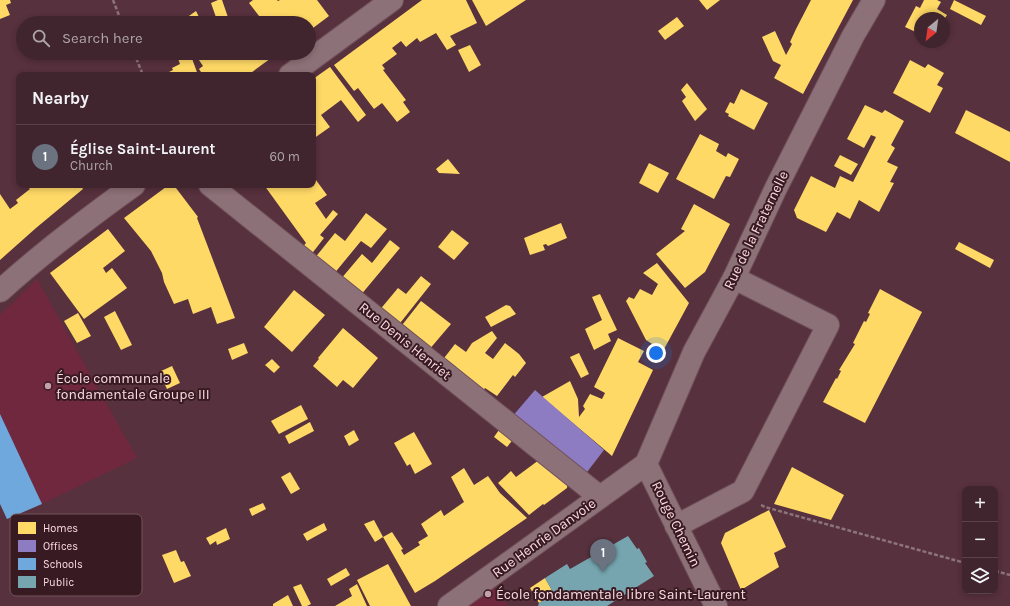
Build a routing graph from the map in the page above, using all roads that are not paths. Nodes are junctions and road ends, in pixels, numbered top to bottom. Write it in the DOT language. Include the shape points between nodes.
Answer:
graph roads {
  1 [pos="392,0"];
  2 [pos="874,0"];
  3 [pos="316,56"];
  4 [pos="310,60"];
  5 [pos="294,72"];
  6 [pos="130,188"];
  7 [pos="214,188"];
  8 [pos="734,278"];
  9 [pos="0,291"];
  10 [pos="646,464"];
  11 [pos="600,497"];
  12 [pos="676,526"];
  13 [pos="449,606"];
  14 [pos="716,606"];
  1 -- 3 [label="street"];
  2 -- 8 [label="street, Rue de la Fraternelle" via="776,188"];
  4 -- 5 [label="street"];
  6 -- 9 [label="street"];
  7 -- 11 [label="street, Rue Denis Henriet"];
  8 -- 10 [label="street, Rue de la Fraternelle" via="694,352"];
  8 -- 12 [label="street" via="828,325 743,491"];
  10 -- 11 [label="street, Rue Henrie Danvoie"];
  10 -- 12 [label="street, Rouge Chemin"];
  11 -- 13 [label="street, Rue Henrie Danvoie"];
  12 -- 14 [label="street, Rouge Chemin"];
}
